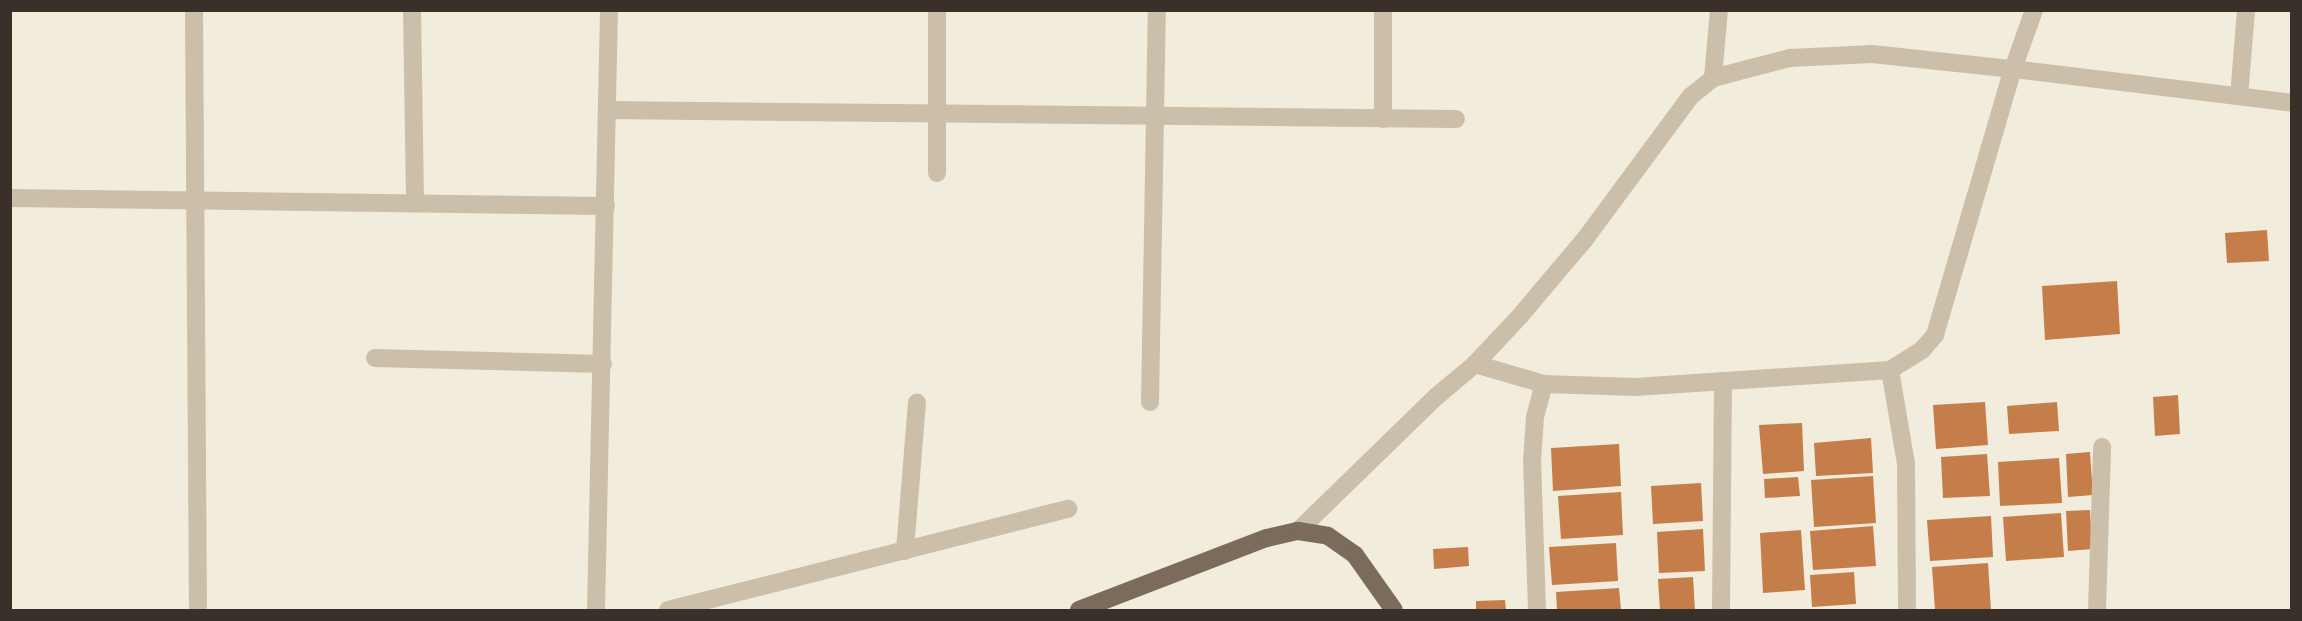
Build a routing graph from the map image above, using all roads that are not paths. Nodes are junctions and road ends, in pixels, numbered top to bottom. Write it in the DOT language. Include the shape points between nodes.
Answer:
graph roads {
  1 [pos="194,10"];
  2 [pos="412,10"];
  3 [pos="609,10"];
  4 [pos="937,10"];
  5 [pos="1157,10"];
  6 [pos="1383,10"];
  7 [pos="1719,10"];
  8 [pos="2034,10"];
  9 [pos="2246,10"];
  10 [pos="2013,69"];
  11 [pos="1713,78"];
  12 [pos="2239,96"];
  13 [pos="2292,103"];
  14 [pos="608,110"];
  15 [pos="937,114"];
  16 [pos="1156,116"];
  17 [pos="1383,118"];
  18 [pos="1456,119"];
  19 [pos="937,173"];
  20 [pos="10,198"];
  21 [pos="196,201"];
  22 [pos="415,203"];
  23 [pos="606,206"];
  24 [pos="375,358"];
  25 [pos="603,364"];
  26 [pos="1475,364"];
  27 [pos="1890,370"];
  28 [pos="1723,381"];
  29 [pos="1544,384"];
  30 [pos="917,402"];
  31 [pos="1150,402"];
  32 [pos="2102,447"];
  33 [pos="1068,509"];
  34 [pos="1298,531"];
  35 [pos="905,551"];
  36 [pos="198,610"];
  37 [pos="597,610"];
  38 [pos="668,610"];
  39 [pos="1079,610"];
  40 [pos="1394,610"];
  41 [pos="1537,610"];
  42 [pos="1721,610"];
  43 [pos="1907,610"];
  44 [pos="2097,610"];
  1 -- 21 [label="street"];
  2 -- 22 [label="street"];
  3 -- 14 [label="street"];
  4 -- 15 [label="street"];
  5 -- 16 [label="street"];
  6 -- 17 [label="street"];
  7 -- 11 [label="street"];
  8 -- 10 [label="street"];
  9 -- 12 [label="street"];
  10 -- 11 [label="street" via="1872,54 1790,58"];
  10 -- 12 [label="street"];
  10 -- 27 [label="street" via="1935,335 1922,350"];
  11 -- 26 [label="street" via="1691,96 1585,239"];
  12 -- 13 [label="street"];
  14 -- 15 [label="street"];
  14 -- 23 [label="street"];
  15 -- 16 [label="street"];
  15 -- 19 [label="street"];
  16 -- 17 [label="street"];
  16 -- 31 [label="street"];
  17 -- 18 [label="street"];
  20 -- 21 [label="street"];
  21 -- 22 [label="street"];
  21 -- 36 [label="street"];
  22 -- 23 [label="street"];
  23 -- 25 [label="street"];
  24 -- 25 [label="street"];
  25 -- 37 [label="street"];
  26 -- 29 [label="street"];
  26 -- 34 [label="street"];
  27 -- 28 [label="street"];
  27 -- 43 [label="street" via="1906,464"];
  28 -- 29 [label="street" via="1635,387"];
  28 -- 42 [label="street"];
  29 -- 41 [label="street" via="1535,417 1532,462"];
  30 -- 35 [label="street"];
  32 -- 44 [label="street"];
  33 -- 35 [label="street"];
  34 -- 39 [label="main road" via="1266,538"];
  34 -- 40 [label="main road" via="1328,536 1355,555"];
  35 -- 38 [label="street"];
}
